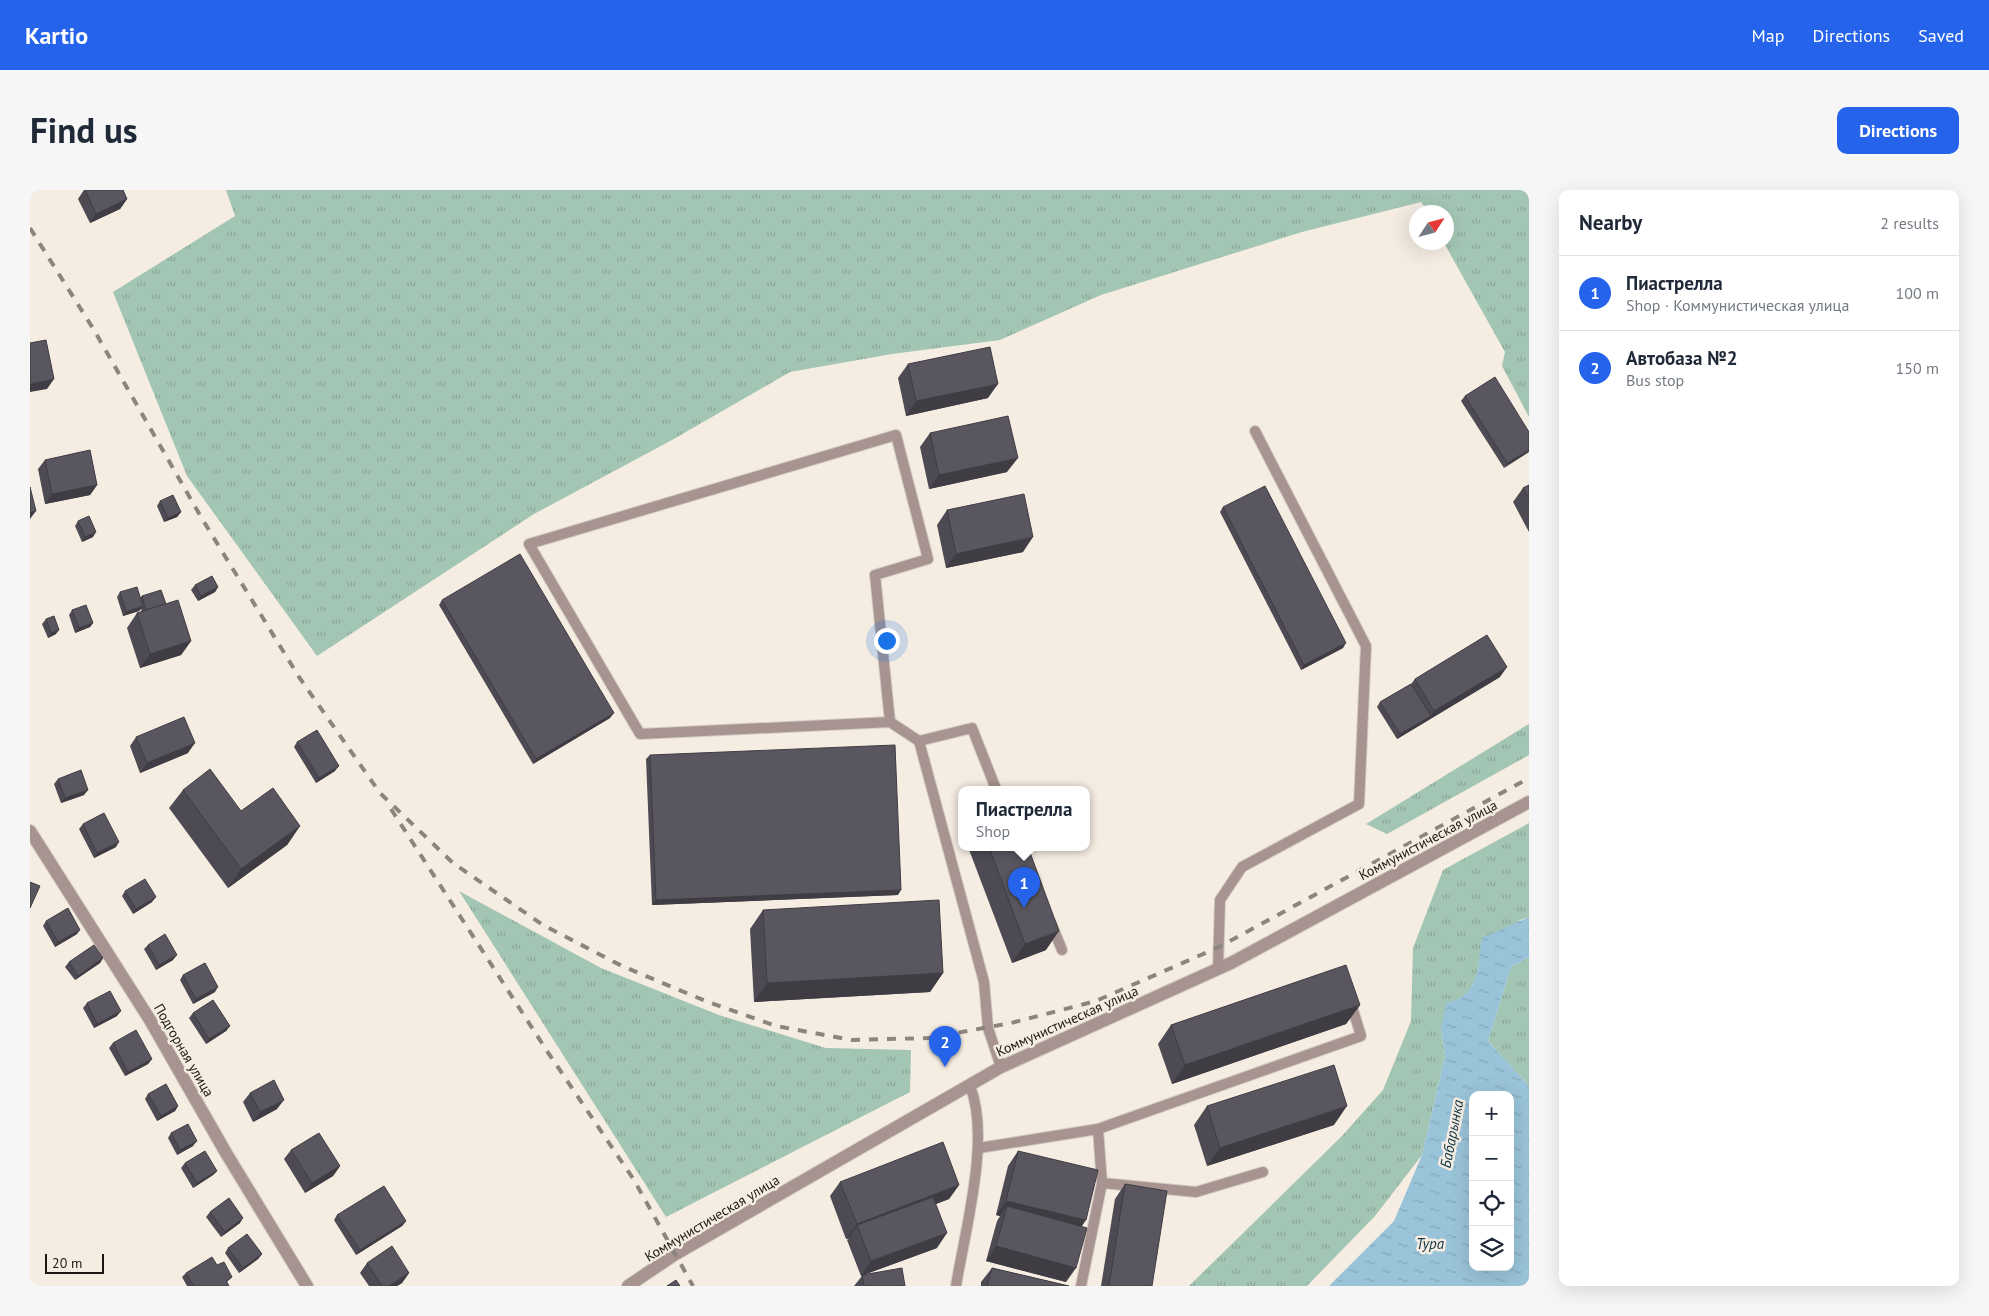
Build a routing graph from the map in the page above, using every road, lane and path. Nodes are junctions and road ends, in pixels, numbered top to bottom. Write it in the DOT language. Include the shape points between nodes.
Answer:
graph roads {
  1 [pos="1254,431"];
  2 [pos="890,722"];
  3 [pos="919,741"];
  4 [pos="995,786"];
  5 [pos="1529,802"];
  6 [pos="30,831"];
  7 [pos="1048,916"];
  8 [pos="1062,950"];
  9 [pos="1218,969"];
  10 [pos="1346,986"];
  11 [pos="1001,1067"];
  12 [pos="970,1086"];
  13 [pos="1098,1129"];
  14 [pos="979,1148"];
  15 [pos="1263,1172"];
  16 [pos="1102,1183"];
  17 [pos="307,1286"];
  18 [pos="628,1286"];
  19 [pos="956,1286"];
  20 [pos="1081,1286"];
  1 -- 9 [label="lane" via="1366,646 1359,804 1242,867 1220,900"];
  2 -- 2 [label="lane" via="640,734 529,544 896,435 928,559 875,575"];
  2 -- 3 [label="lane"];
  3 -- 4 [label="lane" via="972,728"];
  3 -- 11 [label="lane" via="984,982 988,1028"];
  5 -- 9 [label="street, Коммунистическая улица"];
  6 -- 17 [label="street, Подгорная улица" via="150,1020"];
  7 -- 8 [label="lane"];
  9 -- 11 [label="street, Коммунистическая улица"];
  10 -- 13 [label="lane" via="1361,1036"];
  11 -- 12 [label="street, Коммунистическая улица"];
  12 -- 14 [label="lane" via="976,1103"];
  12 -- 18 [label="street, Коммунистическая улица" via="674,1255"];
  13 -- 14 [label="lane"];
  13 -- 16 [label="lane"];
  14 -- 19 [label="lane"];
  15 -- 16 [label="lane" via="1196,1192"];
  16 -- 20 [label="lane"];
}
